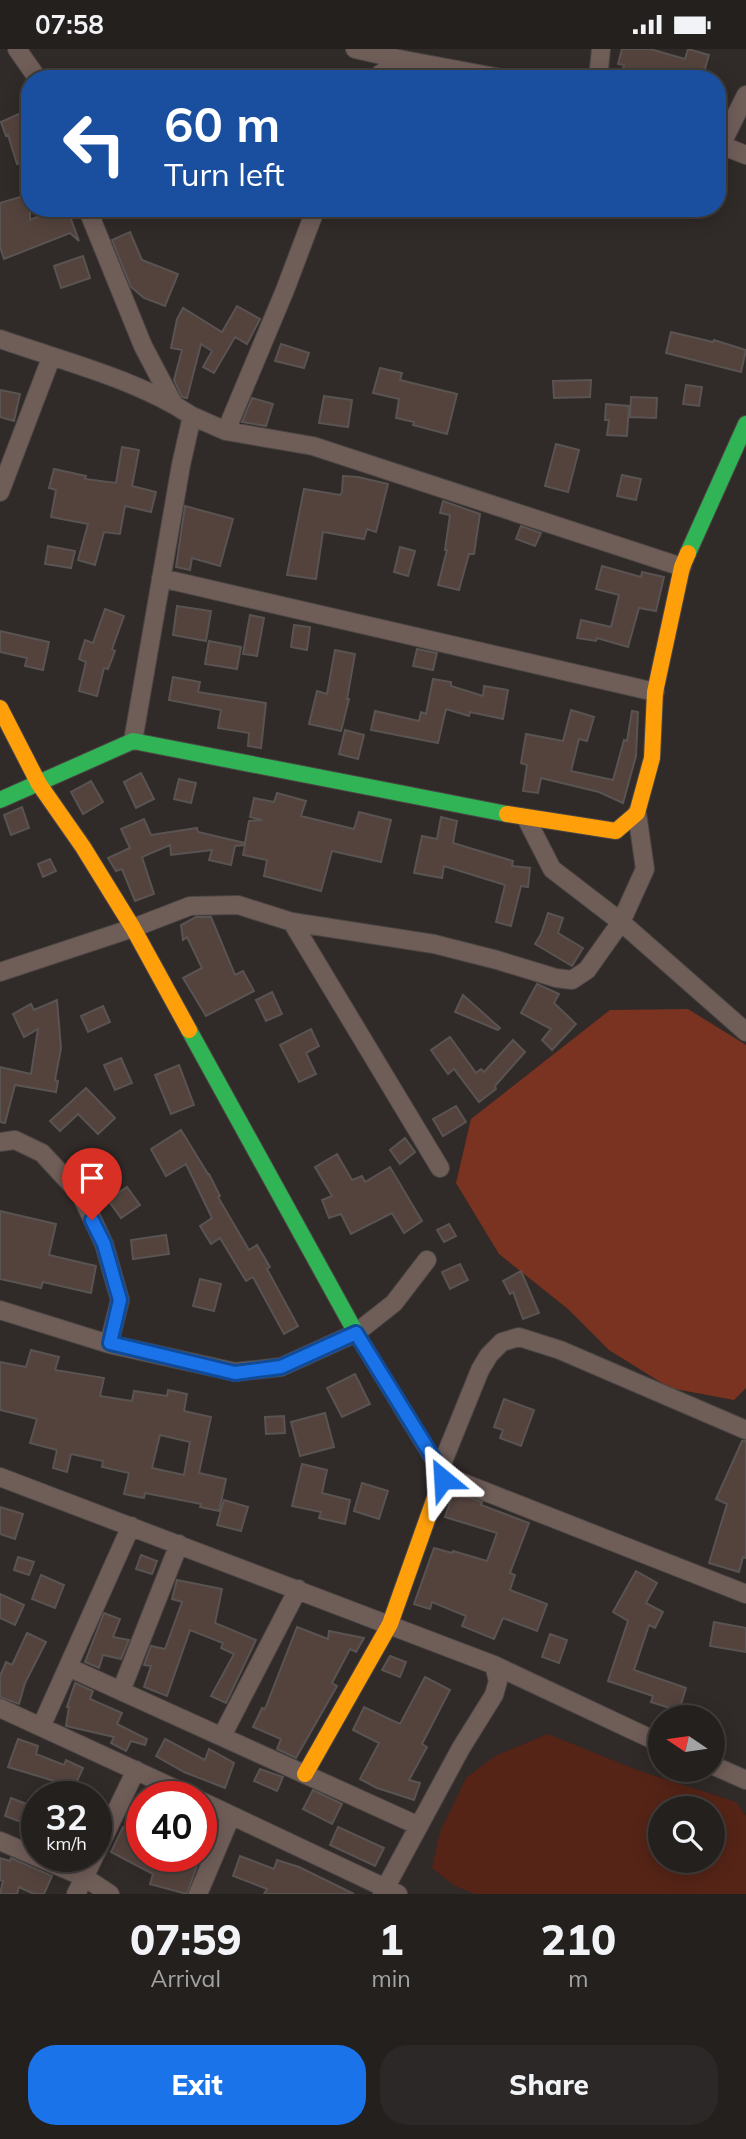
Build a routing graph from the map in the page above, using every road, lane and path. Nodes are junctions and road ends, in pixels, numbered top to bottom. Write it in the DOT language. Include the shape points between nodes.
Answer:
graph roads {
  1 [pos="17,49"];
  2 [pos="355,49"];
  3 [pos="601,49"];
  4 [pos="398,59"];
  5 [pos="32,70"];
  6 [pos="385,70"];
  7 [pos="457,70"];
  8 [pos="599,70"];
  9 [pos="746,95"];
  10 [pos="726,133"];
  11 [pos="726,147"];
  12 [pos="746,155"];
  13 [pos="91,217"];
  14 [pos="313,217"];
  15 [pos="0,339"];
  16 [pos="51,358"];
  17 [pos="173,403"];
  18 [pos="192,416"];
  19 [pos="746,424"];
  20 [pos="226,431"];
  21 [pos="0,492"];
  22 [pos="682,567"];
  23 [pos="161,578"];
  24 [pos="655,692"];
  25 [pos="0,708"];
  26 [pos="133,741"];
  27 [pos="39,784"];
  28 [pos="0,800"];
  29 [pos="636,813"];
  30 [pos="526,818"];
  31 [pos="292,922"];
  32 [pos="621,922"];
  33 [pos="133,928"];
  34 [pos="0,972"];
  35 [pos="746,1032"];
  36 [pos="0,1142"];
  37 [pos="440,1168"];
  38 [pos="427,1260"];
  39 [pos="0,1310"];
  40 [pos="356,1333"];
  41 [pos="110,1343"];
  42 [pos="746,1430"];
  43 [pos="441,1472"];
  44 [pos="0,1477"];
  45 [pos="131,1526"];
  46 [pos="179,1545"];
  47 [pos="298,1589"];
  48 [pos="746,1594"];
  49 [pos="390,1624"];
  50 [pos="494,1665"];
  51 [pos="68,1667"];
  52 [pos="121,1691"];
  53 [pos="0,1708"];
  54 [pos="41,1727"];
  55 [pos="222,1736"];
  56 [pos="648,1737"];
  57 [pos="136,1770"];
  58 [pos="725,1771"];
  59 [pos="305,1774"];
  60 [pos="746,1780"];
  61 [pos="159,1781"];
  62 [pos="217,1808"];
  63 [pos="231,1815"];
  64 [pos="112,1820"];
  65 [pos="419,1826"];
  66 [pos="0,1841"];
  67 [pos="21,1850"];
  68 [pos="73,1872"];
  69 [pos="87,1872"];
  70 [pos="85,1877"];
  71 [pos="388,1892"];
  72 [pos="76,1894"];
  73 [pos="110,1894"];
  74 [pos="198,1894"];
  1 -- 5 [label="street"];
  2 -- 4 [label="street"];
  3 -- 8 [label="street"];
  4 -- 6 [label="street"];
  4 -- 7 [label="street"];
  9 -- 10 [label="street"];
  11 -- 12 [label="street"];
  13 -- 17 [label="street"];
  14 -- 20 [label="street"];
  15 -- 16 [label="street"];
  16 -- 17 [label="street"];
  16 -- 21 [label="street"];
  17 -- 18 [label="street"];
  18 -- 20 [label="street"];
  18 -- 23 [label="street"];
  19 -- 22 [label="street"];
  20 -- 22 [label="street" via="313,446"];
  22 -- 24 [label="street"];
  23 -- 24 [label="street"];
  23 -- 26 [label="street"];
  24 -- 29 [label="street" via="652,758"];
  25 -- 27 [label="street"];
  26 -- 27 [label="street"];
  26 -- 30 [label="street"];
  27 -- 28 [label="street"];
  27 -- 33 [label="street"];
  29 -- 30 [label="street" via="616,831"];
  29 -- 32 [label="street" via="645,870"];
  30 -- 32 [label="street" via="552,869"];
  31 -- 32 [label="street" via="434,944 572,980 586,970"];
  31 -- 33 [label="street" via="238,905 190,906"];
  31 -- 37 [label="street"];
  32 -- 35 [label="street"];
  33 -- 34 [label="street"];
  33 -- 40 [label="street"];
  36 -- 41 [label="street" via="15,1140 42,1153 81,1195 104,1244 120,1300"];
  38 -- 40 [label="street" via="394,1303"];
  39 -- 41 [label="street"];
  40 -- 41 [label="street" via="281,1367 235,1373"];
  40 -- 43 [label="street"];
  42 -- 43 [label="street" via="560,1350 519,1337 502,1342 485,1362"];
  43 -- 48 [label="street"];
  43 -- 49 [label="street"];
  44 -- 45 [label="street"];
  45 -- 46 [label="street"];
  45 -- 51 [label="street"];
  46 -- 47 [label="street"];
  46 -- 52 [label="street"];
  47 -- 49 [label="street"];
  47 -- 55 [label="street"];
  49 -- 50 [label="street"];
  49 -- 59 [label="street"];
  50 -- 56 [label="street"];
  50 -- 65 [label="street" via="498,1681 494,1695"];
  51 -- 52 [label="street"];
  51 -- 54 [label="street"];
  52 -- 55 [label="street"];
  53 -- 54 [label="street"];
  54 -- 57 [label="street"];
  55 -- 59 [label="street"];
  57 -- 61 [label="street"];
  57 -- 64 [label="street"];
  58 -- 60 [label="street"];
  59 -- 65 [label="street"];
  62 -- 63 [label="street"];
  63 -- 71 [label="street"];
  63 -- 74 [label="street"];
  65 -- 71 [label="street"];
  66 -- 67 [label="street"];
  68 -- 70 [label="street"];
  69 -- 70 [label="street"];
  70 -- 72 [label="street"];
  70 -- 73 [label="street"];
}
